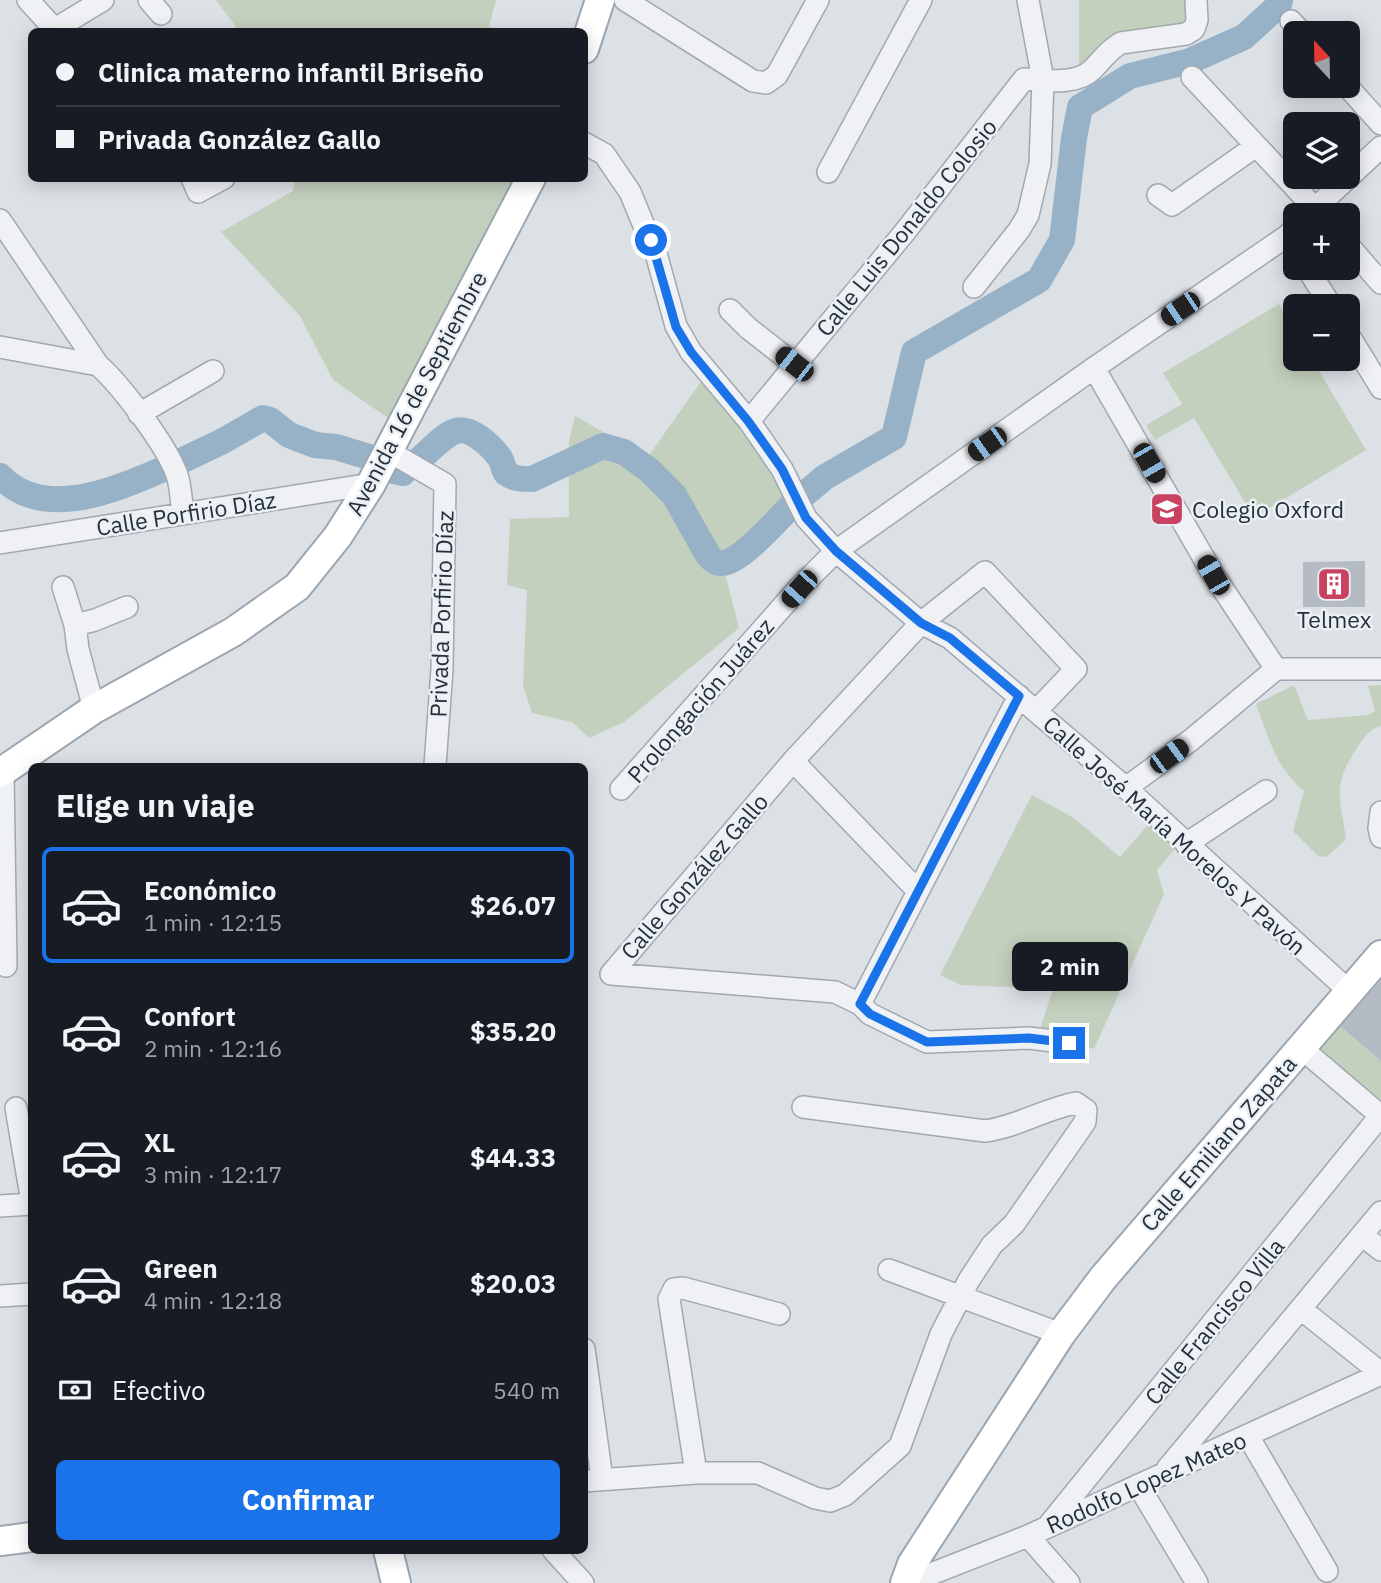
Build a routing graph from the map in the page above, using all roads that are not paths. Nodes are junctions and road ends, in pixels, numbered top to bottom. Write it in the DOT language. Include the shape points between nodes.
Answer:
graph roads {
  1 [pos="28,0"];
  2 [pos="103,0"];
  3 [pos="600,0"];
  4 [pos="625,0"];
  5 [pos="818,0"];
  6 [pos="921,0"];
  7 [pos="1028,0"];
  8 [pos="1196,0"];
  9 [pos="54,28"];
  10 [pos="59,28"];
  11 [pos="588,37"];
  12 [pos="1192,77"];
  13 [pos="1043,80"];
  14 [pos="1358,98"];
  15 [pos="1381,124"];
  16 [pos="588,145"];
  17 [pos="1256,146"];
  18 [pos="1381,147"];
  19 [pos="828,172"];
  20 [pos="529,182"];
  21 [pos="1158,195"];
  22 [pos="1306,203"];
  23 [pos="1325,203"];
  24 [pos="0,220"];
  25 [pos="1283,244"];
  26 [pos="1360,259"];
  27 [pos="1381,283"];
  28 [pos="974,287"];
  29 [pos="730,310"];
  30 [pos="0,346"];
  31 [pos="1360,354"];
  32 [pos="794,364"];
  33 [pos="98,365"];
  34 [pos="1094,368"];
  35 [pos="213,371"];
  36 [pos="1381,388"];
  37 [pos="139,414"];
  38 [pos="748,421"];
  39 [pos="390,452"];
  40 [pos="371,484"];
  41 [pos="183,513"];
  42 [pos="0,543"];
  43 [pos="836,551"];
  44 [pos="63,587"];
  45 [pos="127,607"];
  46 [pos="921,623"];
  47 [pos="75,625"];
  48 [pos="1276,669"];
  49 [pos="1381,669"];
  50 [pos="1019,696"];
  51 [pos="94,709"];
  52 [pos="1036,711"];
  53 [pos="793,761"];
  54 [pos="435,763"];
  55 [pos="1,772"];
  56 [pos="1126,788"];
  57 [pos="621,789"];
  58 [pos="1266,791"];
  59 [pos="1381,812"];
  60 [pos="1381,837"];
  61 [pos="1186,844"];
  62 [pos="917,890"];
  63 [pos="1381,955"];
  64 [pos="6,967"];
  65 [pos="1349,991"];
  66 [pos="860,1004"];
  67 [pos="1069,1043"];
  68 [pos="1300,1047"];
  69 [pos="803,1107"];
  70 [pos="16,1108"];
  71 [pos="1381,1116"];
  72 [pos="28,1179"];
  73 [pos="28,1203"];
  74 [pos="0,1206"];
  75 [pos="1381,1212"];
  76 [pos="1362,1235"];
  77 [pos="1381,1250"];
  78 [pos="889,1270"];
  79 [pos="28,1294"];
  80 [pos="0,1296"];
  81 [pos="960,1296"];
  82 [pos="1301,1309"];
  83 [pos="779,1314"];
  84 [pos="1060,1334"];
  85 [pos="1381,1373"];
  86 [pos="588,1407"];
  87 [pos="1248,1436"];
  88 [pos="696,1473"];
  89 [pos="1163,1473"];
  90 [pos="593,1480"];
  91 [pos="1138,1485"];
  92 [pos="1048,1526"];
  93 [pos="1028,1536"];
  94 [pos="28,1538"];
  95 [pos="0,1541"];
  96 [pos="389,1554"];
  97 [pos="557,1554"];
  98 [pos="1327,1571"];
  99 [pos="900,1580"];
  100 [pos="396,1583"];
  101 [pos="583,1583"];
  102 [pos="1069,1583"];
  103 [pos="1196,1583"];
  1 -- 9 [label="street"];
  2 -- 10 [label="street"];
  3 -- 11 [label="main road"];
  4 -- 5 [label="street" via="753,81 766,83 777,75"];
  6 -- 19 [label="street"];
  7 -- 13 [label="street"];
  8 -- 13 [label="street, Calle Luis Donaldo Colosio" via="1194,29 1186,34 1121,43 1082,77"];
  12 -- 17 [label="street"];
  13 -- 28 [label="street" via="1040,164 1028,215"];
  13 -- 32 [label="street, Calle Luis Donaldo Colosio" via="1024,79"];
  14 -- 15 [label="street"];
  16 -- 38 [label="street" via="604,154 631,192 657,257 676,327"];
  17 -- 21 [label="street" via="1172,205"];
  17 -- 22 [label="street"];
  18 -- 23 [label="street"];
  20 -- 39 [label="main road, Avenida 16 de Septiembre"];
  24 -- 33 [label="street"];
  25 -- 34 [label="street, Prolongación Juárez"];
  26 -- 27 [label="street"];
  29 -- 32 [label="street"];
  30 -- 33 [label="street"];
  31 -- 36 [label="street"];
  32 -- 38 [label="street, Calle Luis Donaldo Colosio"];
  33 -- 37 [label="street"];
  34 -- 43 [label="street, Prolongación Juárez"];
  34 -- 48 [label="street" via="1213,575"];
  35 -- 37 [label="street"];
  37 -- 41 [label="street" via="177,474"];
  38 -- 43 [label="street, Calle José María Morelos Y Pavón" via="782,469 806,518"];
  39 -- 40 [label="main road, Avenida 16 de Septiembre"];
  39 -- 54 [label="street, Privada Porfirio Díaz" via="445,484"];
  40 -- 41 [label="street, Calle Porfirio Díaz"];
  40 -- 51 [label="main road, Avenida 16 de Septiembre" via="338,536 297,587 233,632"];
  41 -- 42 [label="street, Calle Porfirio Díaz"];
  43 -- 46 [label="street, Calle José María Morelos Y Pavón"];
  43 -- 57 [label="street, Prolongación Juárez"];
  44 -- 47 [label="street"];
  45 -- 47 [label="street"];
  46 -- 50 [label="street, Calle José María Morelos Y Pavón" via="950,638"];
  46 -- 52 [label="street, Calle González Gallo" via="985,572 1076,669"];
  46 -- 53 [label="street, Calle González Gallo"];
  47 -- 51 [label="street"];
  48 -- 49 [label="street"];
  48 -- 56 [label="street"];
  50 -- 52 [label="street, Calle José María Morelos Y Pavón"];
  50 -- 62 [label="street"];
  51 -- 55 [label="main road, Avenida 16 de Septiembre"];
  52 -- 56 [label="street, Calle José María Morelos Y Pavón"];
  53 -- 62 [label="street"];
  53 -- 66 [label="street, Calle González Gallo" via="611,974 835,992"];
  55 -- 64 [label="street"];
  56 -- 61 [label="street, Calle José María Morelos Y Pavón"];
  58 -- 61 [label="street"];
  59 -- 60 [label="street"];
  61 -- 65 [label="street, Calle José María Morelos Y Pavón"];
  62 -- 66 [label="street"];
  63 -- 65 [label="main road, Calle Emiliano Zapata"];
  65 -- 68 [label="main road, Calle Emiliano Zapata"];
  66 -- 67 [label="street" via="870,1014 927,1042 1029,1038"];
  68 -- 71 [label="street"];
  68 -- 84 [label="main road, Calle Emiliano Zapata" via="1102,1278"];
  69 -- 81 [label="street" via="985,1130 1001,1129 1060,1106 1076,1104 1086,1110 1086,1122 1014,1224 992,1245"];
  70 -- 72 [label="street"];
  71 -- 92 [label="street, Calle Francisco Villa"];
  73 -- 74 [label="street"];
  75 -- 76 [label="street"];
  76 -- 77 [label="street"];
  76 -- 82 [label="street"];
  78 -- 81 [label="street"];
  79 -- 80 [label="street"];
  81 -- 84 [label="street"];
  81 -- 88 [label="street" via="941,1334 900,1446 845,1495 830,1501 815,1498 758,1473"];
  82 -- 85 [label="street"];
  82 -- 89 [label="street"];
  83 -- 88 [label="street" via="683,1288 674,1289 668,1299"];
  84 -- 99 [label="main road, Calle Emiliano Zapata"];
  85 -- 87 [label="street, Rodolfo Lopez Mateo"];
  86 -- 90 [label="street"];
  87 -- 89 [label="street, Rodolfo Lopez Mateo"];
  87 -- 98 [label="street"];
  88 -- 90 [label="street"];
  89 -- 91 [label="street, Rodolfo Lopez Mateo"];
  91 -- 92 [label="street, Rodolfo Lopez Mateo"];
  91 -- 103 [label="street"];
  92 -- 93 [label="street, Rodolfo Lopez Mateo"];
  93 -- 99 [label="street, Rodolfo Lopez Mateo"];
  93 -- 102 [label="street"];
  94 -- 95 [label="main road"];
  96 -- 100 [label="main road"];
  97 -- 101 [label="street"];
}
